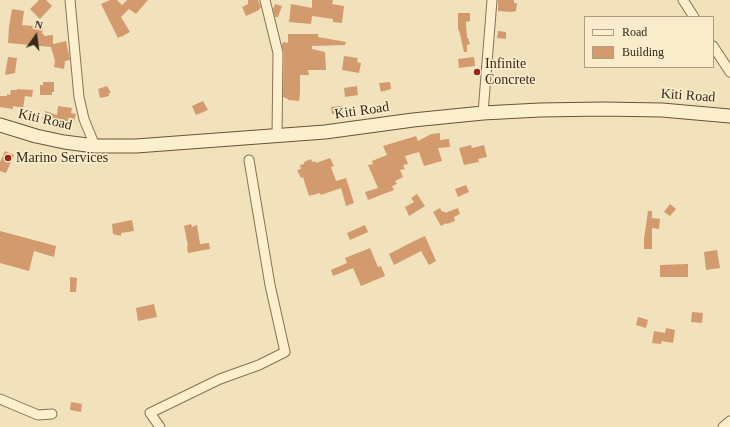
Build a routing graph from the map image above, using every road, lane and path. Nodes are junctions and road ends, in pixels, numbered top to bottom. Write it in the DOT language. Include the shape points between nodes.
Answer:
graph roads {
  1 [pos="70,0"];
  2 [pos="265,0"];
  3 [pos="492,0"];
  4 [pos="683,0"];
  5 [pos="693,16"];
  6 [pos="714,48"];
  7 [pos="730,72"];
  8 [pos="483,113"];
  9 [pos="730,116"];
  10 [pos="0,125"];
  11 [pos="277,136"];
  12 [pos="95,146"];
  13 [pos="249,160"];
  14 [pos="0,399"];
  15 [pos="52,414"];
  16 [pos="730,421"];
  17 [pos="160,427"];
  18 [pos="723,427"];
  1 -- 12 [label="street" via="79,97 84,119"];
  2 -- 11 [label="street" via="278,53"];
  3 -- 8 [label="street"];
  4 -- 5 [label="street"];
  6 -- 7 [label="street"];
  8 -- 9 [label="street, Kiti Road" via="602,109 662,110"];
  8 -- 11 [label="street, Kiti Road"];
  10 -- 12 [label="street, Kiti Road" via="36,136"];
  11 -- 12 [label="street, Kiti Road" via="136,146"];
  13 -- 17 [label="street" via="270,284 285,352 259,365 220,379 150,413"];
  14 -- 15 [label="street" via="38,416"];
  16 -- 18 [label="street"];
}
